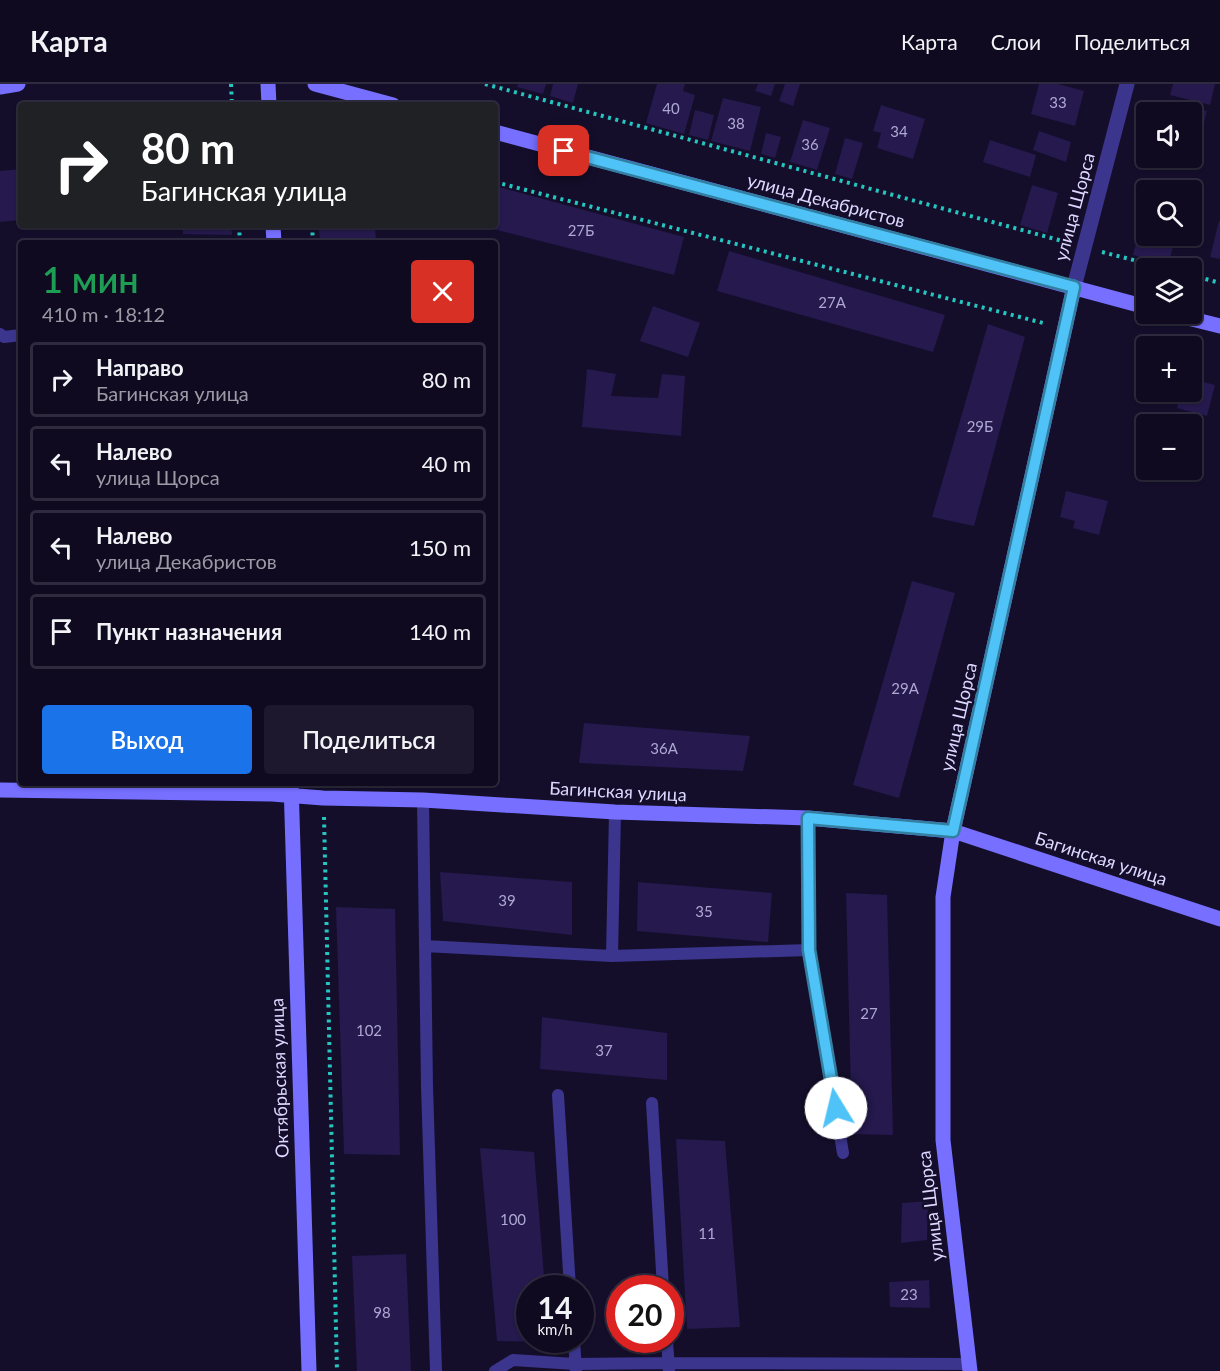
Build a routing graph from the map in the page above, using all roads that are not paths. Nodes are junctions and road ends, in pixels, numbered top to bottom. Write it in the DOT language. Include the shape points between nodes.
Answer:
graph roads {
  1 [pos="18,84"];
  2 [pos="268,84"];
  3 [pos="315,84"];
  4 [pos="1127,84"];
  5 [pos="0,87"];
  6 [pos="269,102"];
  7 [pos="382,102"];
  8 [pos="498,133"];
  9 [pos="1074,287"];
  10 [pos="1136,304"];
  11 [pos="1202,322"];
  12 [pos="1220,326"];
  13 [pos="0,334"];
  14 [pos="18,335"];
  15 [pos="291,789"];
  16 [pos="0,790"];
  17 [pos="423,800"];
  18 [pos="615,812"];
  19 [pos="808,818"];
  20 [pos="953,831"];
  21 [pos="1220,919"];
  22 [pos="425,946"];
  23 [pos="809,950"];
  24 [pos="612,956"];
  25 [pos="558,1095"];
  26 [pos="652,1103"];
  27 [pos="843,1153"];
  28 [pos="569,1275"];
  29 [pos="662,1275"];
  30 [pos="575,1367"];
  31 [pos="668,1367"];
  32 [pos="970,1367"];
  33 [pos="309,1371"];
  34 [pos="436,1371"];
  35 [pos="495,1371"];
  1 -- 5 [label="street"];
  2 -- 6 [label="street"];
  3 -- 7 [label="street"];
  4 -- 9 [label="street, улица Щорса"];
  8 -- 9 [label="street, улица Декабристов"];
  9 -- 10 [label="street, улица Декабристов"];
  9 -- 20 [label="street, улица Щорса"];
  11 -- 12 [label="street"];
  13 -- 14 [label="lane"];
  15 -- 16 [label="street, Багинская улица"];
  15 -- 17 [label="street, Багинская улица" via="323,798"];
  15 -- 33 [label="street, Октябрьская улица"];
  17 -- 18 [label="street, Багинская улица"];
  17 -- 22 [label="lane"];
  18 -- 19 [label="street, Багинская улица"];
  18 -- 24 [label="lane"];
  19 -- 20 [label="street, Багинская улица"];
  19 -- 23 [label="lane"];
  20 -- 21 [label="street, Багинская улица"];
  20 -- 32 [label="street, улица Щорса" via="943,897 943,1140"];
  22 -- 24 [label="lane"];
  22 -- 34 [label="lane"];
  23 -- 24 [label="lane"];
  23 -- 27 [label="lane"];
  25 -- 28 [label="lane"];
  26 -- 29 [label="lane"];
  30 -- 31 [label="lane"];
  30 -- 35 [label="lane" via="513,1360"];
  31 -- 32 [label="lane"];
}
